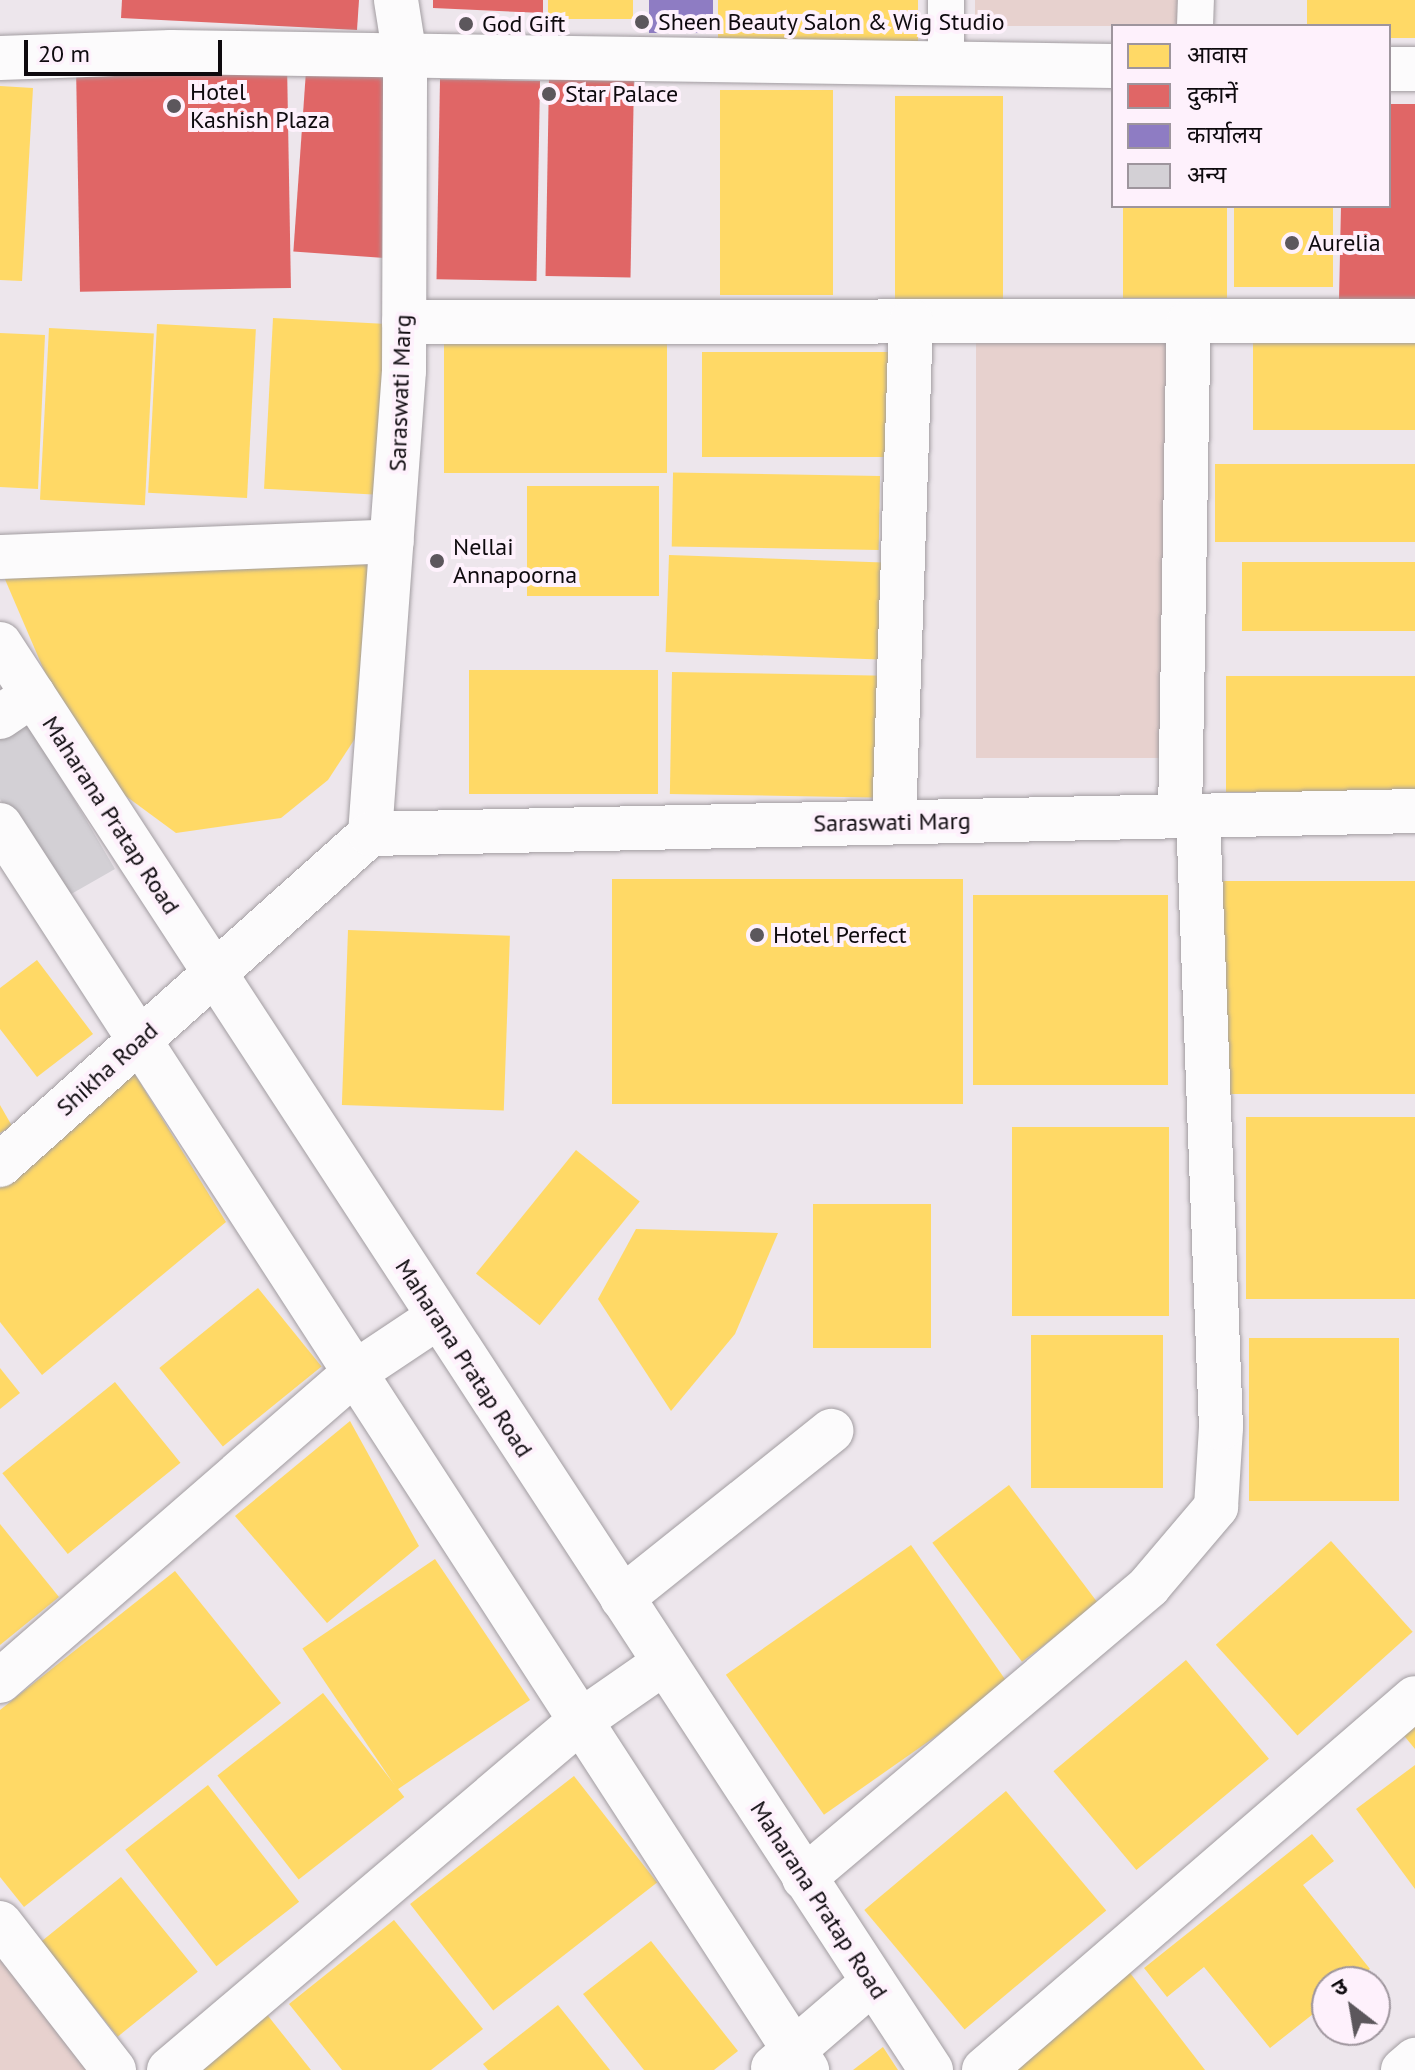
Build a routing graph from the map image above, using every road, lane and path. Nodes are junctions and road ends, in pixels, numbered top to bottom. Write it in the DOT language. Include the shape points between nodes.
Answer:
graph roads {
  1 [pos="396,0"];
  2 [pos="946,0"];
  3 [pos="1196,0"];
  4 [pos="1195,24"];
  5 [pos="405,57"];
  6 [pos="0,58"];
  7 [pos="946,64"];
  8 [pos="1111,66"];
  9 [pos="1391,69"];
  10 [pos="1415,69"];
  11 [pos="911,321"];
  12 [pos="1415,321"];
  13 [pos="404,322"];
  14 [pos="1189,322"];
  15 [pos="392,541"];
  16 [pos="0,557"];
  17 [pos="0,644"];
  18 [pos="16,706"];
  19 [pos="1415,811"];
  20 [pos="1189,816"];
  21 [pos="894,822"];
  22 [pos="0,825"];
  23 [pos="370,834"];
  24 [pos="213,973"];
  25 [pos="136,1042"];
  26 [pos="0,1165"];
  27 [pos="438,1317"];
  28 [pos="354,1373"];
  29 [pos="831,1431"];
  30 [pos="622,1598"];
  31 [pos="664,1663"];
  32 [pos="0,1681"];
  33 [pos="1415,1698"];
  34 [pos="579,1722"];
  35 [pos="804,1878"];
  36 [pos="0,1923"];
  37 [pos="873,1982"];
  38 [pos="1415,2060"];
  39 [pos="791,2063"];
  40 [pos="114,2070"];
  41 [pos="169,2070"];
  42 [pos="931,2070"];
  43 [pos="984,2070"];
  44 [pos="1403,2070"];
  1 -- 5 [label="street, Saraswati Marg"];
  2 -- 7 [label="lane"];
  3 -- 4 [label="lane"];
  5 -- 6 [label="street"];
  5 -- 7 [label="street"];
  5 -- 13 [label="street, Saraswati Marg"];
  7 -- 8 [label="street"];
  9 -- 10 [label="street"];
  11 -- 13 [label="street"];
  11 -- 14 [label="street"];
  11 -- 21 [label="street"];
  12 -- 14 [label="street"];
  13 -- 15 [label="street, Saraswati Marg"];
  14 -- 20 [label="street"];
  15 -- 16 [label="street"];
  15 -- 23 [label="street, Saraswati Marg"];
  17 -- 18 [label="street, Maharana Pratap Road"];
  18 -- 24 [label="street, Maharana Pratap Road"];
  19 -- 20 [label="street, Saraswati Marg"];
  20 -- 21 [label="street, Saraswati Marg"];
  20 -- 35 [label="street" via="1221,1428 1216,1507 1126,1607"];
  21 -- 23 [label="street, Saraswati Marg"];
  22 -- 25 [label="street"];
  23 -- 24 [label="street"];
  24 -- 25 [label="street, Shikha Road"];
  24 -- 27 [label="street, Maharana Pratap Road"];
  25 -- 26 [label="street, Shikha Road"];
  25 -- 28 [label="street"];
  27 -- 28 [label="street"];
  27 -- 30 [label="street, Maharana Pratap Road"];
  28 -- 32 [label="street"];
  28 -- 34 [label="street"];
  29 -- 30 [label="street"];
  30 -- 31 [label="street, Maharana Pratap Road"];
  31 -- 34 [label="street"];
  31 -- 35 [label="street, Maharana Pratap Road"];
  33 -- 43 [label="street"];
  34 -- 39 [label="street"];
  34 -- 41 [label="street"];
  35 -- 37 [label="street, Maharana Pratap Road"];
  36 -- 40 [label="street"];
  37 -- 39 [label="street"];
  37 -- 42 [label="street, Maharana Pratap Road"];
  38 -- 44 [label="street"];
}
